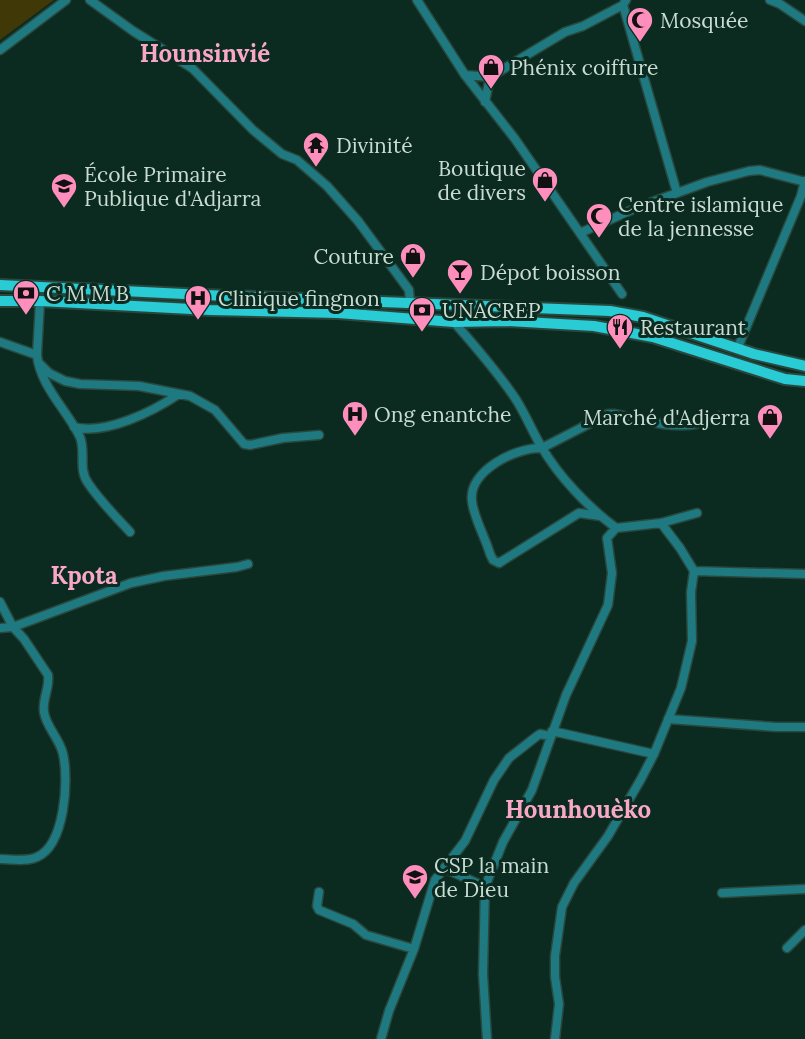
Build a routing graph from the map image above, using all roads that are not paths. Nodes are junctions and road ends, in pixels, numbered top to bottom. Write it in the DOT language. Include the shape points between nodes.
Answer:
graph roads {
  1 [pos="66,0"];
  2 [pos="90,0"];
  3 [pos="417,0"];
  4 [pos="770,0"];
  5 [pos="779,2"];
  6 [pos="624,3"];
  7 [pos="805,21"];
  8 [pos="0,50"];
  9 [pos="465,75"];
  10 [pos="490,77"];
  11 [pos="485,102"];
  12 [pos="805,182"];
  13 [pos="676,193"];
  14 [pos="803,196"];
  15 [pos="580,232"];
  16 [pos="0,285"];
  17 [pos="622,294"];
  18 [pos="0,301"];
  19 [pos="40,301"];
  20 [pos="410,302"];
  21 [pos="454,322"];
  22 [pos="0,342"];
  23 [pos="738,347"];
  24 [pos="38,359"];
  25 [pos="805,366"];
  26 [pos="805,381"];
  27 [pos="179,394"];
  28 [pos="719,416"];
  29 [pos="74,427"];
  30 [pos="319,435"];
  31 [pos="542,448"];
  32 [pos="697,513"];
  33 [pos="600,516"];
  34 [pos="661,523"];
  35 [pos="616,528"];
  36 [pos="130,532"];
  37 [pos="248,564"];
  38 [pos="694,572"];
  39 [pos="805,574"];
  40 [pos="0,602"];
  41 [pos="13,627"];
  42 [pos="0,628"];
  43 [pos="668,719"];
  44 [pos="805,727"];
  45 [pos="551,734"];
  46 [pos="654,754"];
  47 [pos="0,859"];
  48 [pos="444,868"];
  49 [pos="485,887"];
  50 [pos="805,889"];
  51 [pos="319,892"];
  52 [pos="722,893"];
  53 [pos="805,930"];
  54 [pos="787,948"];
  55 [pos="414,949"];
  56 [pos="381,1039"];
  57 [pos="487,1039"];
  58 [pos="555,1039"];
  1 -- 8 [label="street"];
  2 -- 20 [label="street" via="192,68 260,136 327,186 410,290"];
  3 -- 9 [label="street"];
  4 -- 5 [label="street"];
  5 -- 7 [label="street"];
  6 -- 10 [label="street" via="565,32"];
  6 -- 13 [label="street"];
  9 -- 10 [label="street"];
  9 -- 11 [label="street"];
  10 -- 11 [label="street"];
  11 -- 15 [label="street"];
  12 -- 13 [label="street" via="755,169"];
  12 -- 14 [label="street"];
  13 -- 15 [label="street"];
  14 -- 23 [label="street"];
  15 -- 17 [label="street"];
  16 -- 20 [label="main road"];
  18 -- 19 [label="main road"];
  19 -- 21 [label="main road" via="339,313"];
  19 -- 24 [label="street"];
  20 -- 23 [label="main road" via="610,311 655,320"];
  21 -- 26 [label="main road" via="506,321 629,331 785,379"];
  21 -- 31 [label="street" via="502,379"];
  22 -- 24 [label="street"];
  23 -- 25 [label="main road"];
  24 -- 27 [label="street" via="49,373 65,381 139,386"];
  24 -- 29 [label="street"];
  27 -- 29 [label="street" via="149,412 121,421 91,430"];
  27 -- 30 [label="street" via="215,410 244,444"];
  28 -- 31 [label="street" via="687,424 650,423 608,414"];
  29 -- 36 [label="street" via="82,446 87,482"];
  31 -- 33 [label="street"];
  31 -- 33 [label="street" via="501,459 471,491 493,560 499,563 579,513"];
  32 -- 34 [label="street"];
  33 -- 35 [label="street"];
  34 -- 35 [label="street"];
  34 -- 38 [label="street"];
  35 -- 45 [label="street" via="607,538 612,573 608,606"];
  37 -- 41 [label="street" via="131,583"];
  38 -- 39 [label="street"];
  38 -- 43 [label="street" via="690,648 681,688"];
  40 -- 41 [label="street"];
  41 -- 42 [label="street"];
  41 -- 47 [label="street" via="48,675 44,714 63,752 66,792 49,848 37,857"];
  43 -- 44 [label="street"];
  43 -- 46 [label="street"];
  45 -- 46 [label="street"];
  45 -- 48 [label="street" via="540,734 509,758 471,830"];
  45 -- 49 [label="street" via="532,789 503,842"];
  46 -- 58 [label="street" via="616,824 574,883 562,907 554,967 559,1004"];
  48 -- 49 [label="street"];
  48 -- 55 [label="street" via="435,880"];
  49 -- 57 [label="street" via="483,974"];
  50 -- 52 [label="street"];
  51 -- 55 [label="street" via="319,910 353,924 366,935"];
  53 -- 54 [label="street"];
  55 -- 56 [label="street"];
}
